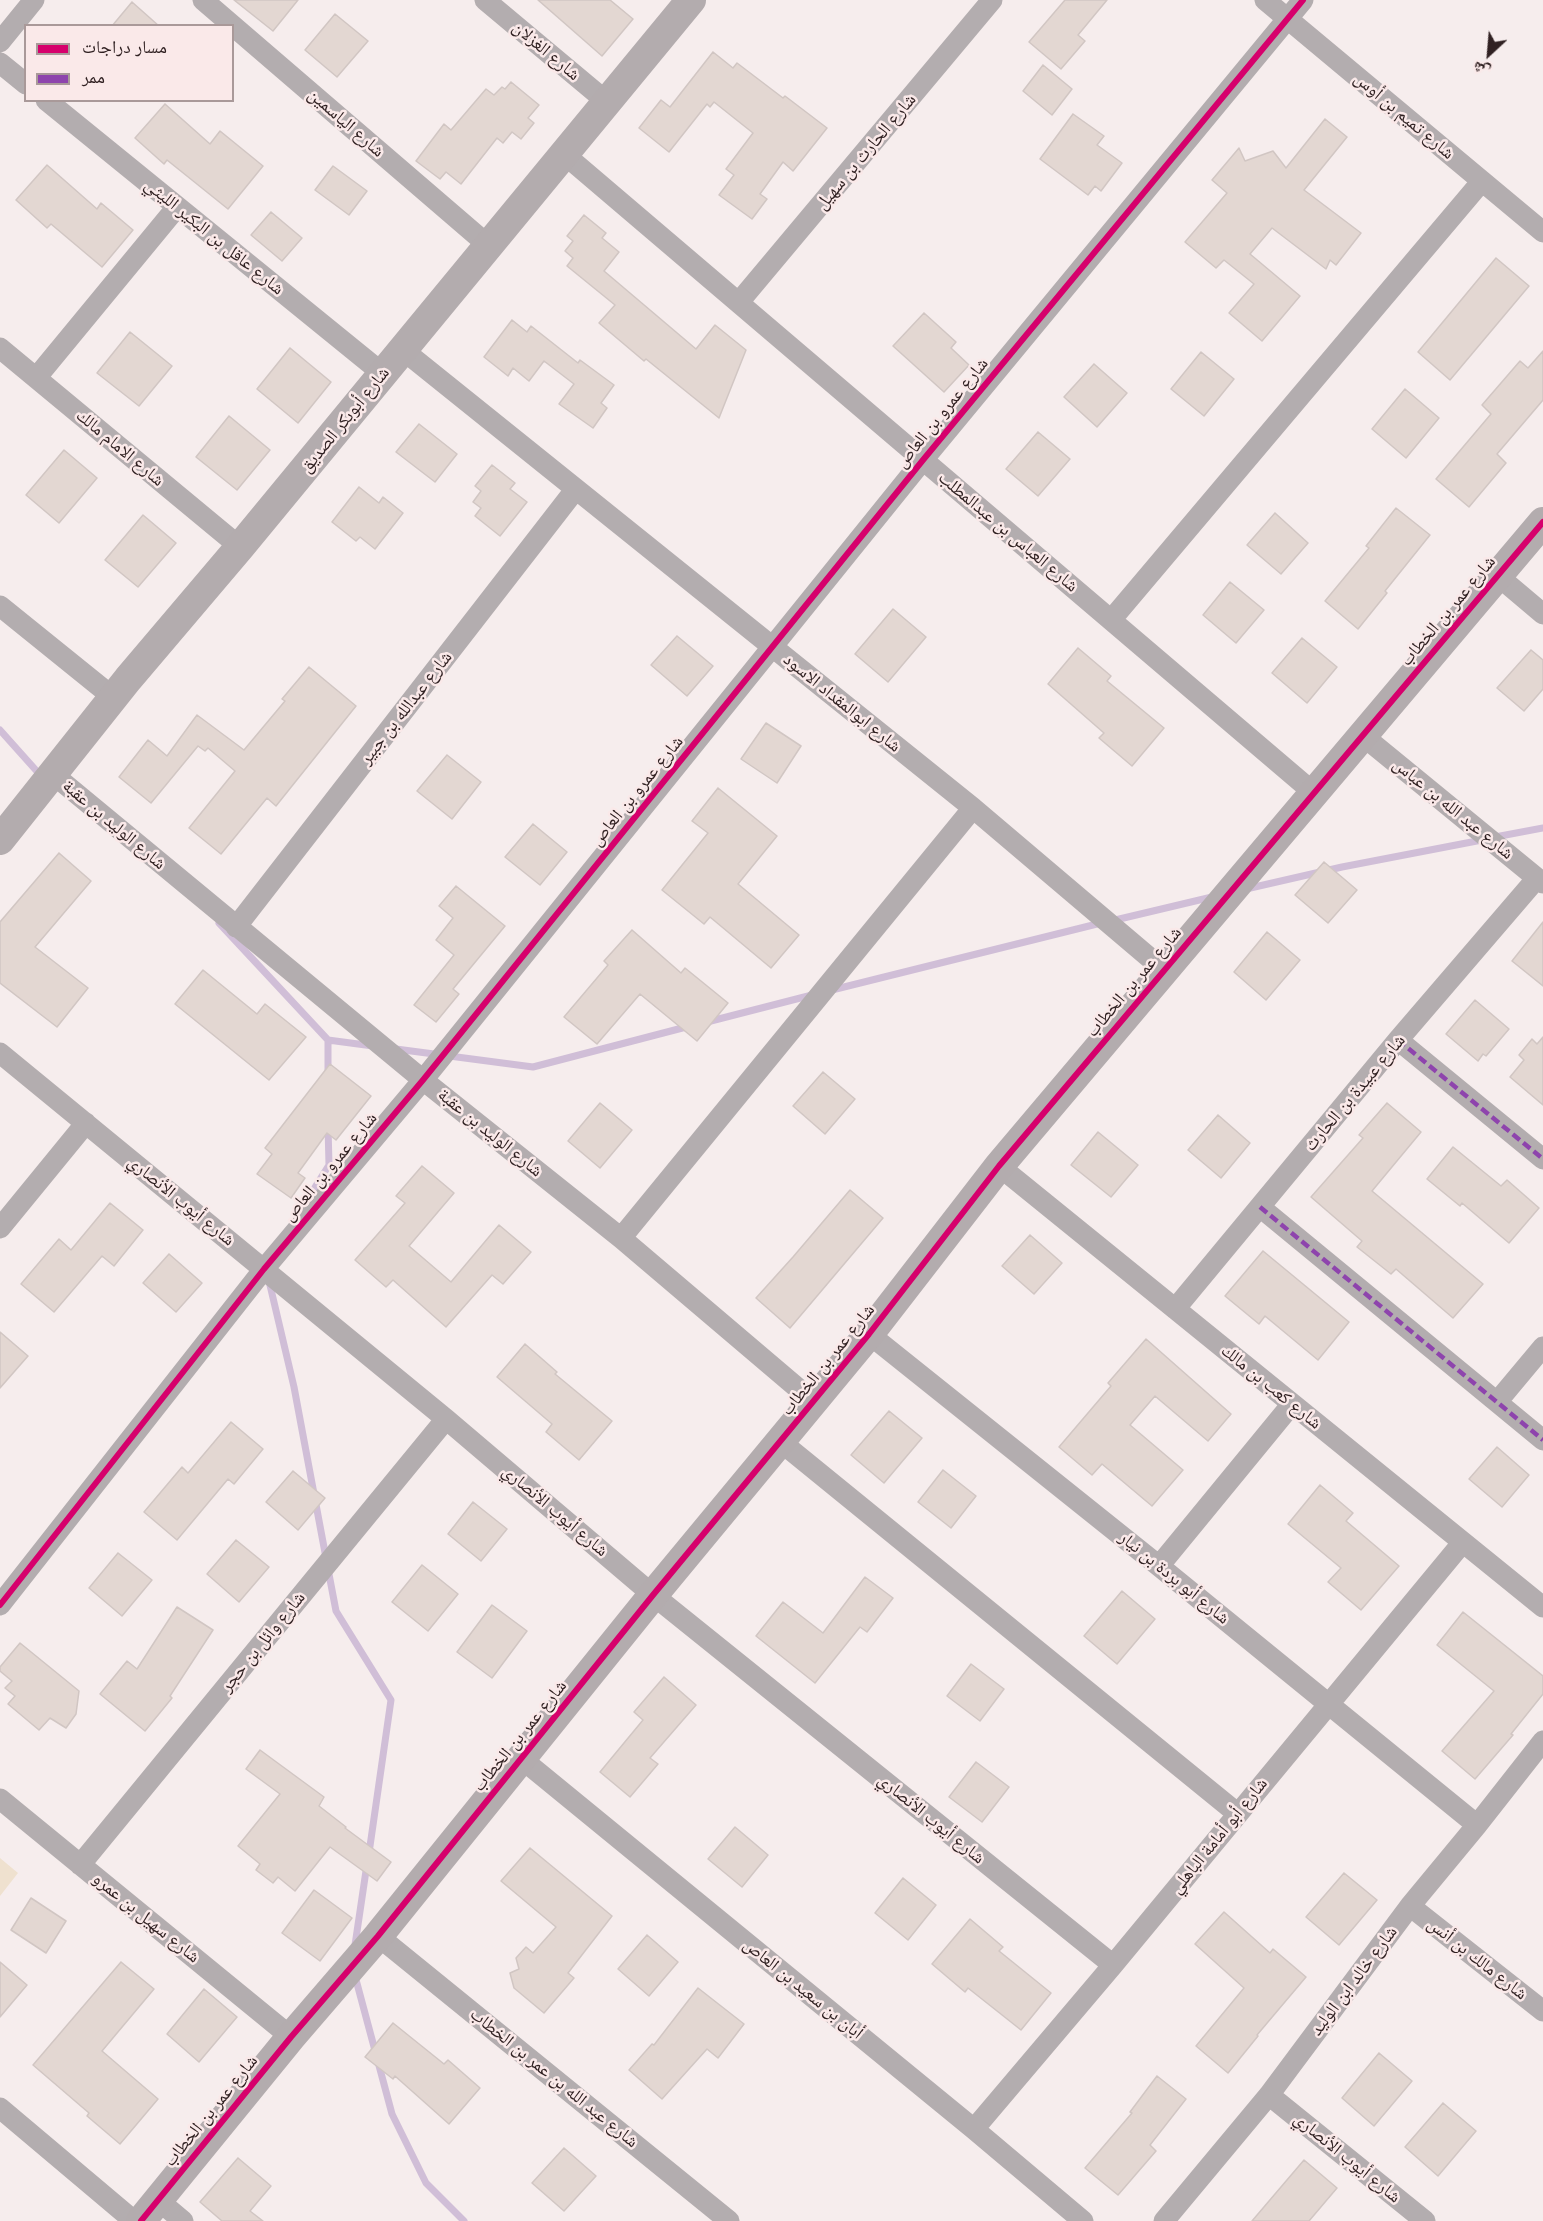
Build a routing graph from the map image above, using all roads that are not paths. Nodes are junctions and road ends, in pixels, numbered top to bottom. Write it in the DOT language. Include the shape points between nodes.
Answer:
graph roads {
  1 [pos="34,0"];
  2 [pos="203,0"];
  3 [pos="485,0"];
  4 [pos="691,0"];
  5 [pos="992,0"];
  6 [pos="1265,0"];
  7 [pos="1303,0"];
  8 [pos="1288,19"];
  9 [pos="231,24"];
  10 [pos="234,27"];
  11 [pos="0,42"];
  12 [pos="0,63"];
  13 [pos="24,82"];
  14 [pos="48,102"];
  15 [pos="607,102"];
  16 [pos="564,154"];
  17 [pos="1482,181"];
  18 [pos="177,207"];
  19 [pos="1543,232"];
  20 [pos="489,246"];
  21 [pos="739,302"];
  22 [pos="0,348"];
  23 [pos="403,350"];
  24 [pos="382,373"];
  25 [pos="36,378"];
  26 [pos="923,460"];
  27 [pos="575,490"];
  28 [pos="1543,522"];
  29 [pos="240,548"];
  30 [pos="1497,576"];
  31 [pos="0,606"];
  32 [pos="1543,614"];
  33 [pos="1111,620"];
  34 [pos="773,647"];
  35 [pos="114,698"];
  36 [pos="1362,735"];
  37 [pos="54,775"];
  38 [pos="1314,793"];
  39 [pos="973,808"];
  40 [pos="0,840"];
  41 [pos="1540,880"];
  42 [pos="236,927"];
  43 [pos="1164,970"];
  44 [pos="1398,1040"];
  45 [pos="0,1053"];
  46 [pos="423,1080"];
  47 [pos="86,1124"];
  48 [pos="1543,1159"];
  49 [pos="999,1166"];
  50 [pos="1260,1207"];
  51 [pos="0,1228"];
  52 [pos="621,1238"];
  53 [pos="264,1269"];
  54 [pos="1175,1309"];
  55 [pos="869,1334"];
  56 [pos="1543,1347"];
  57 [pos="814,1402"];
  58 [pos="1497,1402"];
  59 [pos="1292,1404"];
  60 [pos="446,1419"];
  61 [pos="1543,1440"];
  62 [pos="781,1442"];
  63 [pos="1463,1542"];
  64 [pos="1159,1566"];
  65 [pos="654,1595"];
  66 [pos="0,1605"];
  67 [pos="1543,1607"];
  68 [pos="1329,1703"];
  69 [pos="1543,1741"];
  70 [pos="522,1759"];
  71 [pos="0,1799"];
  72 [pos="1238,1814"];
  73 [pos="1477,1825"];
  74 [pos="80,1865"];
  75 [pos="1410,1906"];
  76 [pos="378,1936"];
  77 [pos="1113,1965"];
  78 [pos="1543,2011"];
  79 [pos="291,2037"];
  80 [pos="1269,2095"];
  81 [pos="0,2108"];
  82 [pos="974,2129"];
  83 [pos="150,2211"];
  84 [pos="134,2221"];
  85 [pos="183,2221"];
  86 [pos="729,2221"];
  87 [pos="1083,2221"];
  88 [pos="1164,2221"];
  89 [pos="1425,2221"];
  1 -- 11 [label="street"];
  2 -- 9 [label="street, شارع الياسمين"];
  3 -- 15 [label="street, شارع الغزلان"];
  4 -- 15 [label="street, شارع أبوبكر الصديق"];
  5 -- 21 [label="street, شارع الحارث بن سهيل"];
  6 -- 8 [label="street, شارع تميم بن أوس"];
  7 -- 8 [label="street, شارع عمرو بن العاص"];
  8 -- 17 [label="street, شارع تميم بن أوس"];
  8 -- 26 [label="street, شارع عمرو بن العاص"];
  10 -- 20 [label="street, شارع الياسمين"];
  12 -- 13 [label="street"];
  14 -- 18 [label="street, شارع عاقل بن البكير الليثي"];
  15 -- 16 [label="street, شارع أبوبكر الصديق"];
  16 -- 20 [label="street, شارع أبوبكر الصديق"];
  16 -- 21 [label="street, شارع العباس بن عبدالمطلب"];
  17 -- 19 [label="street, شارع تميم بن أوس"];
  17 -- 33 [label="street"];
  18 -- 24 [label="street, شارع عاقل بن البكير الليثي"];
  18 -- 25 [label="street"];
  20 -- 23 [label="street, شارع أبوبكر الصديق"];
  21 -- 26 [label="street, شارع العباس بن عبدالمطلب"];
  22 -- 25 [label="street, شارع الامام مالك"];
  23 -- 24 [label="street, شارع أبوبكر الصديق"];
  23 -- 27 [label="street, شارع ابوالمقداد الاسود"];
  24 -- 29 [label="street, شارع أبوبكر الصديق"];
  25 -- 29 [label="street, شارع الامام مالك"];
  26 -- 33 [label="street, شارع العباس بن عبدالمطلب"];
  26 -- 34 [label="street, شارع عمرو بن العاص"];
  27 -- 34 [label="street, شارع ابوالمقداد الاسود"];
  27 -- 42 [label="street, شارع عبدالله بن جبير"];
  28 -- 30 [label="street, شارع عمر بن الخطاب"];
  29 -- 35 [label="street, شارع أبوبكر الصديق"];
  30 -- 32 [label="street"];
  30 -- 36 [label="street, شارع عمر بن الخطاب"];
  31 -- 35 [label="street"];
  33 -- 38 [label="street, شارع العباس بن عبدالمطلب"];
  34 -- 39 [label="street, شارع ابوالمقداد الاسود"];
  34 -- 46 [label="street, شارع عمرو بن العاص"];
  35 -- 37 [label="street, شارع أبوبكر الصديق"];
  36 -- 38 [label="street, شارع عمر بن الخطاب"];
  36 -- 41 [label="street, شارع عبد الله بن عباس"];
  37 -- 40 [label="street, شارع أبوبكر الصديق"];
  37 -- 42 [label="street, شارع الوليد بن عقبة"];
  38 -- 43 [label="street, شارع عمر بن الخطاب"];
  39 -- 43 [label="street, شارع ابوالمقداد الاسود"];
  39 -- 52 [label="street"];
  41 -- 44 [label="street, شارع عبيدة بن الحارث"];
  42 -- 46 [label="street, شارع الوليد بن عقبة"];
  43 -- 49 [label="street, شارع عمر بن الخطاب"];
  44 -- 48 [label="street"];
  44 -- 50 [label="street, شارع عبيدة بن الحارث"];
  45 -- 47 [label="street, شارع أيوب الأنصاري"];
  46 -- 52 [label="street, شارع الوليد بن عقبة"];
  46 -- 53 [label="street, شارع عمرو بن العاص"];
  47 -- 51 [label="street"];
  47 -- 53 [label="street, شارع أيوب الأنصاري"];
  49 -- 54 [label="street, شارع كعب بن مالك"];
  49 -- 55 [label="street, شارع عمر بن الخطاب"];
  50 -- 54 [label="street, شارع عبيدة بن الحارث"];
  50 -- 58 [label="street"];
  52 -- 57 [label="street, شارع الوليد بن عقبة"];
  53 -- 60 [label="street, شارع أيوب الأنصاري"];
  53 -- 66 [label="street, شارع عمرو بن العاص"];
  54 -- 59 [label="street, شارع كعب بن مالك"];
  55 -- 57 [label="street, شارع عمر بن الخطاب"];
  55 -- 64 [label="street, شارع أبو بردة بن نيار"];
  56 -- 58 [label="street"];
  57 -- 62 [label="street, شارع عمر بن الخطاب"];
  58 -- 61 [label="street"];
  59 -- 63 [label="street, شارع كعب بن مالك"];
  59 -- 64 [label="street"];
  60 -- 65 [label="street, شارع أيوب الأنصاري"];
  60 -- 74 [label="street, شارع وائل بن حجر"];
  62 -- 65 [label="street, شارع عمر بن الخطاب"];
  62 -- 72 [label="street"];
  63 -- 67 [label="street, شارع كعب بن مالك"];
  63 -- 68 [label="street, شارع أبو أمامة الباهلي"];
  64 -- 68 [label="street, شارع أبو بردة بن نيار"];
  65 -- 70 [label="street, شارع عمر بن الخطاب"];
  65 -- 77 [label="street, شارع أيوب الأنصاري"];
  68 -- 72 [label="street, شارع أبو أمامة الباهلي"];
  68 -- 73 [label="street, شارع أبو بردة بن نيار"];
  69 -- 73 [label="street, شارع خالد ابن الوليد"];
  70 -- 76 [label="street, شارع عمر بن الخطاب"];
  70 -- 82 [label="street, أبان بن سعيد بن العاص"];
  71 -- 74 [label="street, شارع سهيل بن عمرو"];
  72 -- 77 [label="street, شارع أبو أمامة الباهلي"];
  73 -- 75 [label="street, شارع خالد ابن الوليد"];
  74 -- 79 [label="street, شارع سهيل بن عمرو"];
  75 -- 78 [label="street, شارع مالك بن أنس"];
  75 -- 80 [label="street, شارع خالد ابن الوليد"];
  76 -- 79 [label="street, شارع عمر بن الخطاب"];
  76 -- 86 [label="street, شارع عبد الله بن عمر بن الخطاب"];
  77 -- 82 [label="street, شارع أبو أمامة الباهلي"];
  79 -- 83 [label="street, شارع عمر بن الخطاب"];
  80 -- 88 [label="street, شارع خالد ابن الوليد"];
  80 -- 89 [label="street, شارع أيوب الأنصاري"];
  81 -- 84 [label="street"];
  82 -- 87 [label="street, أبان بن سعيد بن العاص"];
  83 -- 85 [label="street"];
}
